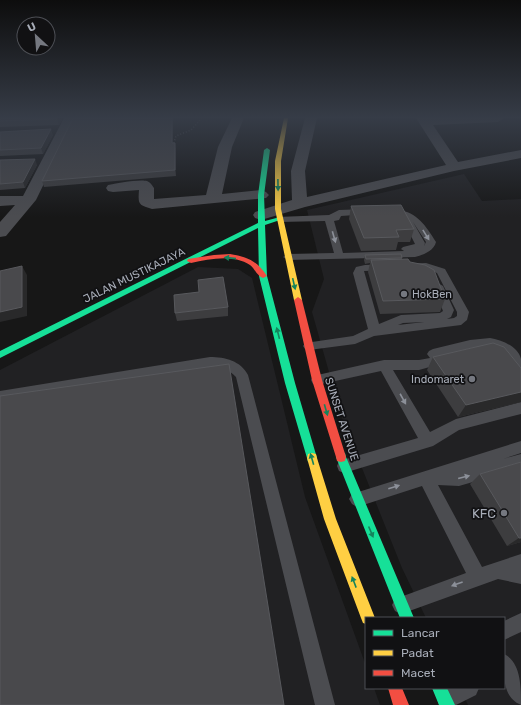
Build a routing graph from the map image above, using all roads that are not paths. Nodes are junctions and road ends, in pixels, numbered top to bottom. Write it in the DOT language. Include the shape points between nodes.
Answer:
graph roads {
  1 [pos="47,151"];
  2 [pos="224,151"];
  3 [pos="267,151"];
  4 [pos="280,151"];
  5 [pos="303,151"];
  6 [pos="444,151"];
  7 [pos="517,158"];
  8 [pos="454,166"];
  9 [pos="113,188"];
  10 [pos="261,195"];
  11 [pos="214,199"];
  12 [pos="28,200"];
  13 [pos="0,201"];
  14 [pos="300,203"];
  15 [pos="279,214"];
  16 [pos="329,219"];
  17 [pos="261,220"];
  18 [pos="0,232"];
  19 [pos="340,256"];
  20 [pos="288,257"];
  21 [pos="191,261"];
  22 [pos="360,270"];
  23 [pos="263,276"];
  24 [pos="375,332"];
  25 [pos="309,346"];
  26 [pos="0,355"];
  27 [pos="384,365"];
  28 [pos="521,367"];
  29 [pos="521,379"];
  30 [pos="317,380"];
  31 [pos="0,396"];
  32 [pos="521,408"];
  33 [pos="521,415"];
  34 [pos="427,441"];
  35 [pos="521,446"];
  36 [pos="521,461"];
  37 [pos="344,466"];
  38 [pos="425,478"];
  39 [pos="357,499"];
  40 [pos="521,563"];
  41 [pos="498,570"];
  42 [pos="521,575"];
  43 [pos="478,576"];
  44 [pos="404,611"];
  45 [pos="368,617"];
  46 [pos="521,622"];
  47 [pos="505,630"];
  48 [pos="505,669"];
  49 [pos="395,689"];
  50 [pos="466,689"];
  51 [pos="521,695"];
  52 [pos="443,698"];
  53 [pos="326,705"];
  54 [pos="401,705"];
  1 -- 12 [label="street" via="41,159"];
  2 -- 11 [label="street"];
  3 -- 10 [label="main road"];
  4 -- 15 [label="main road, SUNSET AVENUE, one-way"];
  5 -- 14 [label="street" via="298,170"];
  6 -- 8 [label="street"];
  7 -- 8 [label="street"];
  8 -- 14 [label="street"];
  9 -- 11 [label="street" via="144,185 147,188 146,202 152,204"];
  10 -- 11 [label="street"];
  10 -- 17 [label="main road"];
  12 -- 13 [label="street"];
  12 -- 18 [label="street"];
  14 -- 15 [label="street"];
  15 -- 16 [label="lane"];
  15 -- 17 [label="street"];
  15 -- 20 [label="main road, SUNSET AVENUE"];
  16 -- 19 [label="lane, one-way"];
  16 -- 19 [label="lane, one-way" via="339,213 396,212 413,217 431,242 430,246 415,254"];
  17 -- 21 [label="main road, JALAN MUSTIKAJAYA"];
  17 -- 23 [label="main road"];
  19 -- 20 [label="lane"];
  20 -- 25 [label="main road, SUNSET AVENUE, one-way"];
  23 -- 21 [label="main road, one-way" via="253,264 234,258 212,257"];
  21 -- 26 [label="main road, JALAN MUSTIKAJAYA"];
  22 -- 24 [label="lane" via="358,274"];
  22 -- 24 [label="lane" via="376,273 428,274 434,278 449,310 442,317 401,319"];
  22 -- 24 [label="lane" via="426,266 435,268 441,271 464,312 463,318 457,322"];
  45 -- 23 [label="main road, one-way" via="330,519 290,383"];
  24 -- 25 [label="lane" via="355,340"];
  25 -- 30 [label="main road, SUNSET AVENUE"];
  27 -- 28 [label="lane" via="486,342 496,343 504,348"];
  27 -- 29 [label="lane" via="419,365 486,349 502,356"];
  27 -- 30 [label="lane"];
  27 -- 34 [label="lane, one-way"];
  30 -- 37 [label="main road, SUNSET AVENUE, one-way"];
  31 -- 53 [label="lane" via="210,362 224,362 233,366 242,375"];
  32 -- 34 [label="lane" via="456,425"];
  33 -- 34 [label="lane"];
  34 -- 37 [label="lane"];
  35 -- 38 [label="lane"];
  38 -- 36 [label="lane, one-way" via="459,479"];
  37 -- 39 [label="main road, SUNSET AVENUE"];
  39 -- 38 [label="lane, one-way"];
  38 -- 43 [label="lane"];
  39 -- 44 [label="main road, SUNSET AVENUE, one-way"];
  40 -- 41 [label="lane"];
  41 -- 42 [label="lane"];
  41 -- 43 [label="lane"];
  43 -- 44 [label="lane, one-way"];
  46 -- 47 [label="lane"];
  48 -- 51 [label="lane"];
  49 -- 54 [label="main road"];
  50 -- 52 [label="lane"];
}
